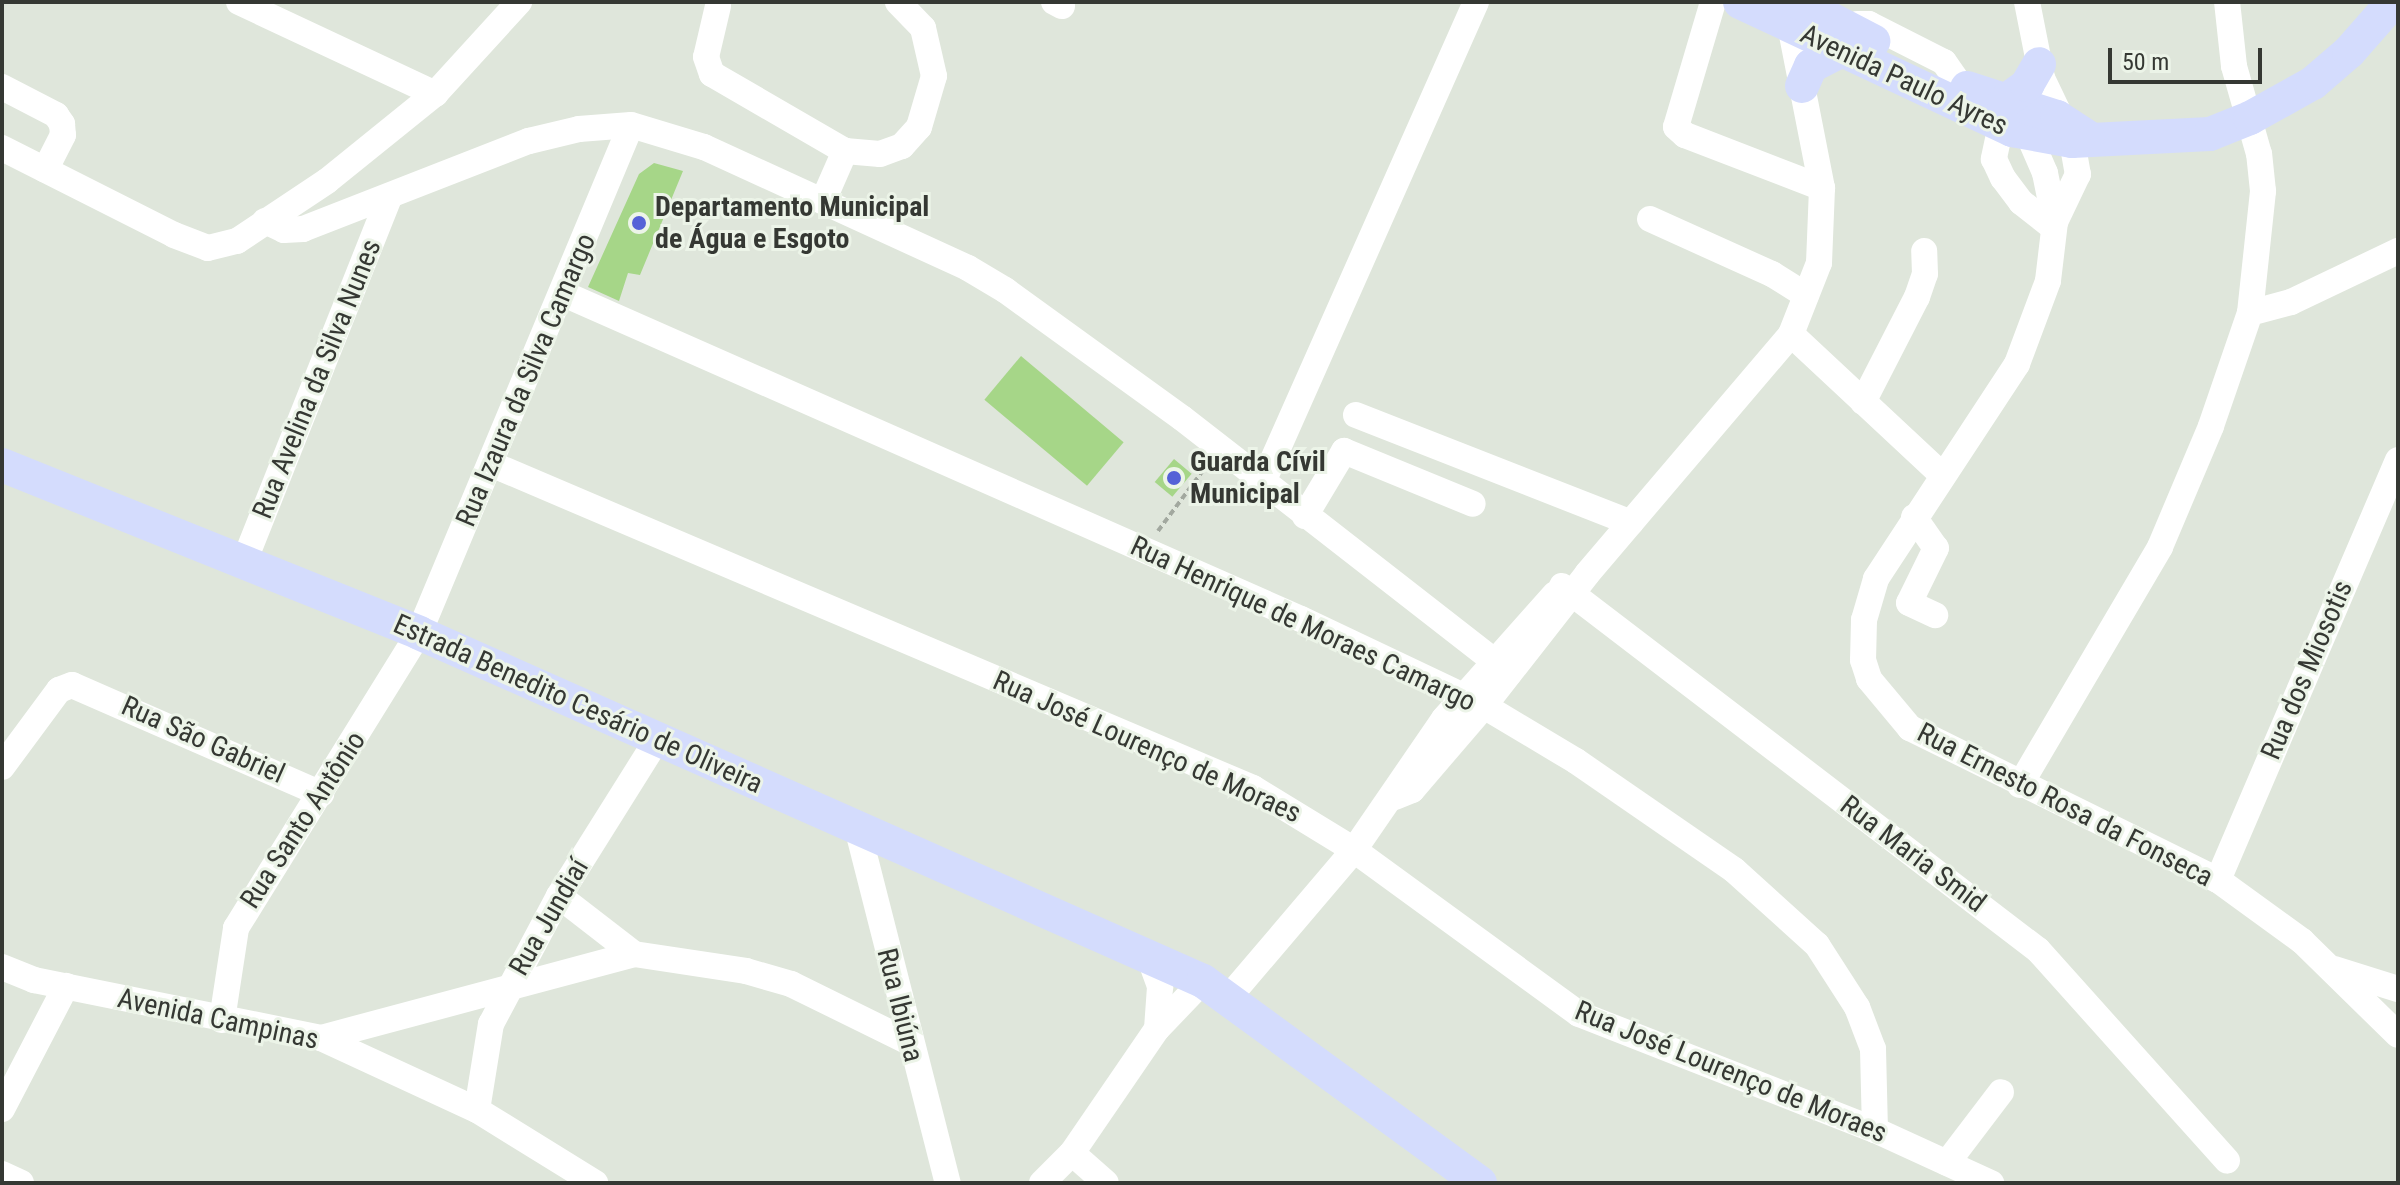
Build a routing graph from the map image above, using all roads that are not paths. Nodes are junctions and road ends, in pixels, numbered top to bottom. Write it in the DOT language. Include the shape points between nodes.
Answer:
graph roads {
  1 [pos="239,2"];
  2 [pos="519,2"];
  3 [pos="898,2"];
  4 [pos="1476,2"];
  5 [pos="1713,2"];
  6 [pos="1740,2"];
  7 [pos="2027,2"];
  8 [pos="2227,2"];
  9 [pos="2393,2"];
  10 [pos="718,6"];
  11 [pos="1791,11"];
  12 [pos="1845,39"];
  13 [pos="1802,86"];
  14 [pos="2,87"];
  15 [pos="435,94"];
  16 [pos="2040,112"];
  17 [pos="2250,118"];
  18 [pos="631,125"];
  19 [pos="2,148"];
  20 [pos="845,151"];
  21 [pos="45,170"];
  22 [pos="1822,188"];
  23 [pos="389,197"];
  24 [pos="823,201"];
  25 [pos="1650,219"];
  26 [pos="265,221"];
  27 [pos="2055,225"];
  28 [pos="1924,251"];
  29 [pos="2398,251"];
  30 [pos="564,294"];
  31 [pos="1806,295"];
  32 [pos="2250,313"];
  33 [pos="1791,334"];
  34 [pos="1863,402"];
  35 [pos="1356,415"];
  36 [pos="2398,460"];
  37 [pos="491,464"];
  38 [pos="2,465"];
  39 [pos="1942,475"];
  40 [pos="1263,482"];
  41 [pos="1473,504"];
  42 [pos="1305,516"];
  43 [pos="1914,517"];
  44 [pos="1631,523"];
  45 [pos="244,562"];
  46 [pos="1575,585"];
  47 [pos="1935,615"];
  48 [pos="419,633"];
  49 [pos="1501,667"];
  50 [pos="1474,701"];
  51 [pos="658,738"];
  52 [pos="2,767"];
  53 [pos="2020,785"];
  54 [pos="321,794"];
  55 [pos="857,827"];
  56 [pos="1354,850"];
  57 [pos="2218,880"];
  58 [pos="559,896"];
  59 [pos="634,954"];
  60 [pos="1149,956"];
  61 [pos="2,967"];
  62 [pos="2331,968"];
  63 [pos="66,986"];
  64 [pos="509,987"];
  65 [pos="1216,989"];
  66 [pos="2398,989"];
  67 [pos="222,1020"];
  68 [pos="1157,1029"];
  69 [pos="2398,1035"];
  70 [pos="321,1038"];
  71 [pos="909,1042"];
  72 [pos="2001,1092"];
  73 [pos="2,1109"];
  74 [pos="477,1110"];
  75 [pos="1875,1130"];
  76 [pos="1072,1153"];
  77 [pos="2227,1161"];
  78 [pos="1947,1163"];
  79 [pos="2,1174"];
  80 [pos="21,1183"];
  81 [pos="595,1183"];
  82 [pos="948,1183"];
  83 [pos="1042,1183"];
  84 [pos="1106,1183"];
  85 [pos="1480,1183"];
  86 [pos="1991,1183"];
  1 -- 15 [label="street"];
  2 -- 15 [label="street"];
  3 -- 20 [label="street" via="923,28 934,76 919,127 902,146 880,154"];
  4 -- 40 [label="street"];
  5 -- 22 [label="street" via="1676,127"];
  6 -- 11 [label="main road, Avenida Paulo Ayres"];
  7 -- 16 [label="street, Rua Ernesto Rosa da Fonseca"];
  8 -- 17 [label="street" via="2234,66"];
  9 -- 17 [label="main road" via="2313,83"];
  10 -- 20 [label="street" via="706,57 712,74"];
  11 -- 12 [label="main road, Avenida Paulo Ayres"];
  11 -- 13 [label="street"];
  12 -- 13 [label="main road" via="1811,66"];
  12 -- 16 [label="main road, Avenida Paulo Ayres"];
  12 -- 16 [label="main road, Avenida Paulo Ayres"];
  13 -- 22 [label="street"];
  14 -- 21 [label="street" via="56,115 62,124 63,135"];
  15 -- 26 [label="street" via="327,181"];
  16 -- 17 [label="main road" via="2210,134"];
  16 -- 27 [label="street, Rua Ernesto Rosa da Fonseca"];
  16 -- 27 [label="street, Rua Ernesto Rosa da Fonseca" via="2078,174"];
  16 -- 27 [label="street" via="1994,159 2021,202"];
  17 -- 32 [label="street" via="2263,191"];
  18 -- 23 [label="street" via="529,141"];
  18 -- 24 [label="street" via="704,147"];
  18 -- 30 [label="street, Rua Izaura da Silva Camargo"];
  19 -- 21 [label="street"];
  20 -- 24 [label="street"];
  21 -- 26 [label="street" via="208,248 237,241"];
  22 -- 31 [label="street" via="1819,263"];
  23 -- 26 [label="street" via="303,229 284,230"];
  23 -- 45 [label="street, Rua Avelina da Silva Nunes"];
  24 -- 40 [label="street" via="1005,290"];
  25 -- 31 [label="street"];
  27 -- 39 [label="street, Rua Ernesto Rosa da Fonseca" via="2048,281 2017,364 1988,415"];
  28 -- 34 [label="street" via="1925,274 1917,297"];
  29 -- 32 [label="street" via="2317,291"];
  30 -- 37 [label="street, Rua Izaura da Silva Camargo"];
  30 -- 50 [label="street, Rua Henrique de Moraes Camargo" via="1301,619"];
  31 -- 33 [label="street"];
  32 -- 53 [label="street" via="2211,426 2160,547"];
  33 -- 34 [label="street"];
  33 -- 44 [label="street"];
  34 -- 39 [label="street"];
  35 -- 44 [label="street"];
  36 -- 57 [label="street, Rua dos Miosotis"];
  37 -- 48 [label="street, Rua Izaura da Silva Camargo"];
  37 -- 56 [label="street, Rua José Lourenço de Moraes" via="1253,788"];
  38 -- 45 [label="main road, Estrada Benedito Cesário de Oliveira"];
  39 -- 43 [label="street, Rua Ernesto Rosa da Fonseca"];
  40 -- 42 [label="street"];
  41 -- 42 [label="street" via="1344,451"];
  42 -- 49 [label="street"];
  43 -- 47 [label="street" via="1936,548 1909,603"];
  43 -- 53 [label="street, Rua Ernesto Rosa da Fonseca" via="1876,579 1864,620 1863,660 1869,679 1910,728"];
  44 -- 46 [label="street"];
  45 -- 48 [label="main road, Estrada Benedito Cesário de Oliveira"];
  46 -- 49 [label="street"];
  46 -- 77 [label="street, Rua Maria Smid" via="2038,950"];
  48 -- 51 [label="main road, Estrada Benedito Cesário de Oliveira"];
  48 -- 54 [label="street, Rua Santo Antônio"];
  49 -- 50 [label="street"];
  50 -- 56 [label="street" via="1412,790 1395,797"];
  50 -- 75 [label="street, Rua Henrique de Moraes Camargo" via="1576,761 1734,870 1817,945 1857,1007 1873,1049"];
  51 -- 55 [label="main road, Estrada Benedito Cesário de Oliveira"];
  51 -- 58 [label="street, Rua Jundiaí"];
  52 -- 54 [label="street, Rua São Gabriel" via="59,690 84,686"];
  53 -- 57 [label="street, Rua Ernesto Rosa da Fonseca"];
  54 -- 67 [label="street, Rua Santo Antônio" via="236,928"];
  55 -- 60 [label="main road, Estrada Benedito Cesário de Oliveira"];
  55 -- 71 [label="street, Rua Ibiúna"];
  56 -- 65 [label="street"];
  56 -- 75 [label="street, Rua José Lourenço de Moraes" via="1579,1014"];
  57 -- 62 [label="street, Rua Ernesto Rosa da Fonseca"];
  58 -- 59 [label="street"];
  58 -- 64 [label="street, Rua Jundiaí"];
  59 -- 64 [label="street"];
  59 -- 71 [label="street" via="746,971 791,984"];
  60 -- 65 [label="main road, Estrada Benedito Cesário de Oliveira"];
  60 -- 68 [label="street" via="1160,987"];
  61 -- 63 [label="street, Avenida Campinas"];
  62 -- 66 [label="street, Rua Ernesto Rosa da Fonseca"];
  62 -- 69 [label="street, Rua Ernesto Rosa da Fonseca"];
  63 -- 67 [label="street, Avenida Campinas"];
  63 -- 73 [label="street"];
  64 -- 70 [label="street"];
  64 -- 74 [label="street, Rua Jundiaí" via="484,1049"];
  65 -- 68 [label="street"];
  65 -- 85 [label="main road, Estrada Benedito Cesário de Oliveira"];
  67 -- 70 [label="street, Avenida Campinas"];
  68 -- 76 [label="street"];
  70 -- 74 [label="street, Avenida Campinas"];
  71 -- 82 [label="street, Rua Ibiúna"];
  72 -- 78 [label="street"];
  74 -- 81 [label="street, Avenida Campinas"];
  75 -- 78 [label="street, Rua José Lourenço de Moraes"];
  76 -- 83 [label="street"];
  76 -- 84 [label="street"];
  78 -- 86 [label="street, Rua José Lourenço de Moraes"];
  79 -- 80 [label="street"];
}
